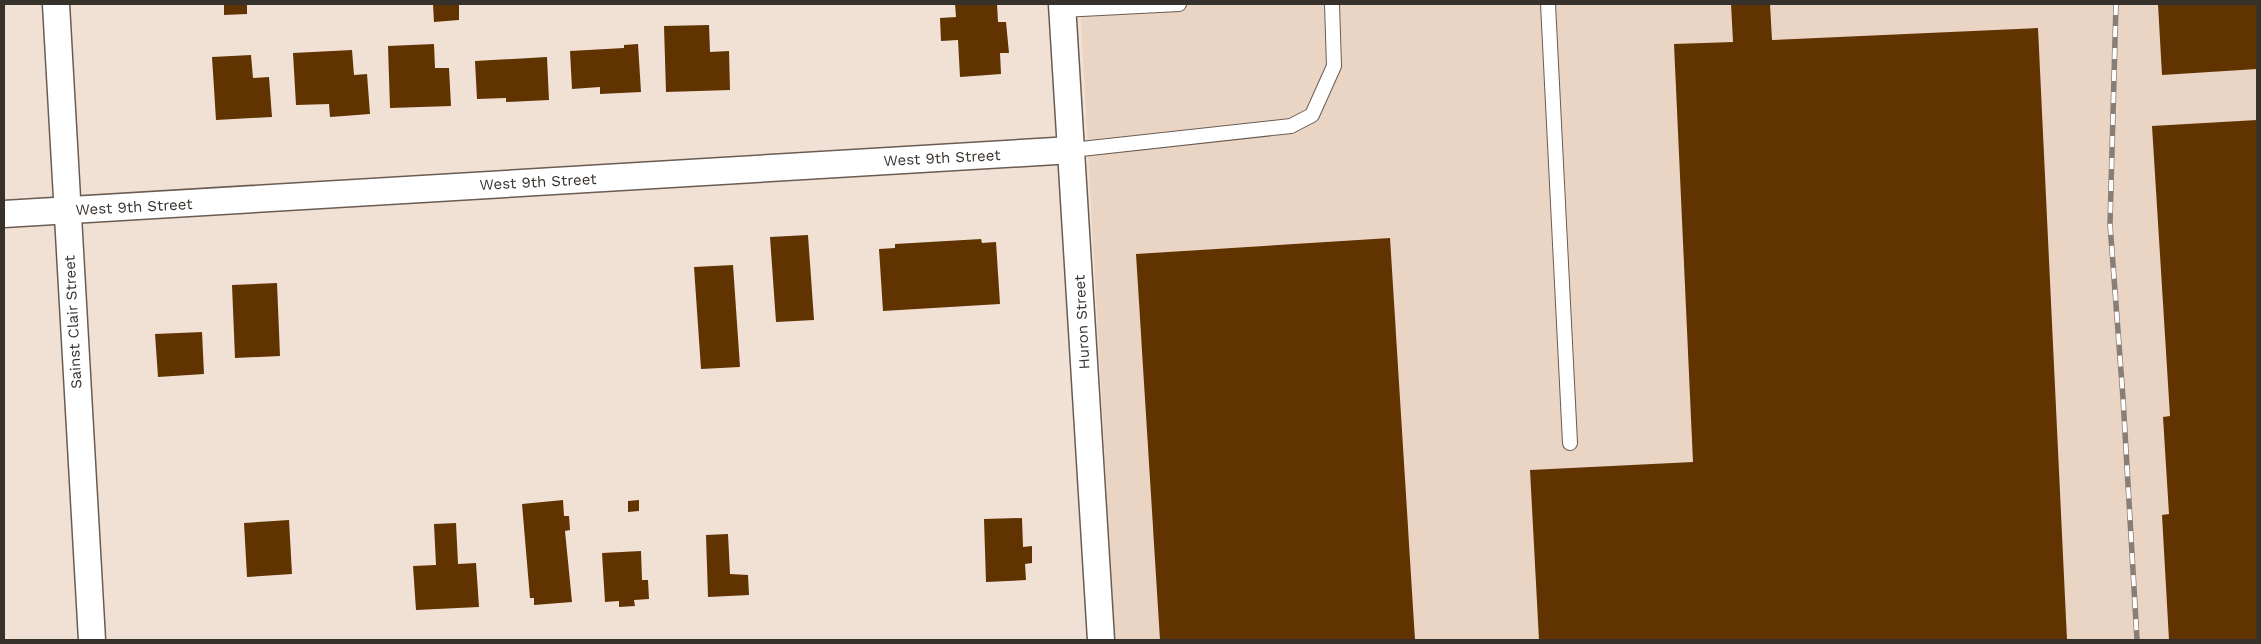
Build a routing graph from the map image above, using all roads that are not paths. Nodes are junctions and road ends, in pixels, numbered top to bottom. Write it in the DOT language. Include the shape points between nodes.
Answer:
graph roads {
  1 [pos="56,4"];
  2 [pos="1179,4"];
  3 [pos="1332,4"];
  4 [pos="1548,4"];
  5 [pos="1062,7"];
  6 [pos="1072,150"];
  7 [pos="67,211"];
  8 [pos="4,214"];
  9 [pos="1570,443"];
  10 [pos="92,640"];
  11 [pos="1101,640"];
  1 -- 7 [label="street, Sainst Clair Street"];
  2 -- 5 [label="lane"];
  3 -- 6 [label="lane" via="1334,66 1312,114 1291,126"];
  4 -- 9 [label="lane"];
  5 -- 6 [label="street, Huron Street"];
  6 -- 7 [label="street, West 9th Street"];
  6 -- 11 [label="street, Huron Street"];
  7 -- 8 [label="street, West 9th Street"];
  7 -- 10 [label="street, Sainst Clair Street"];
}
